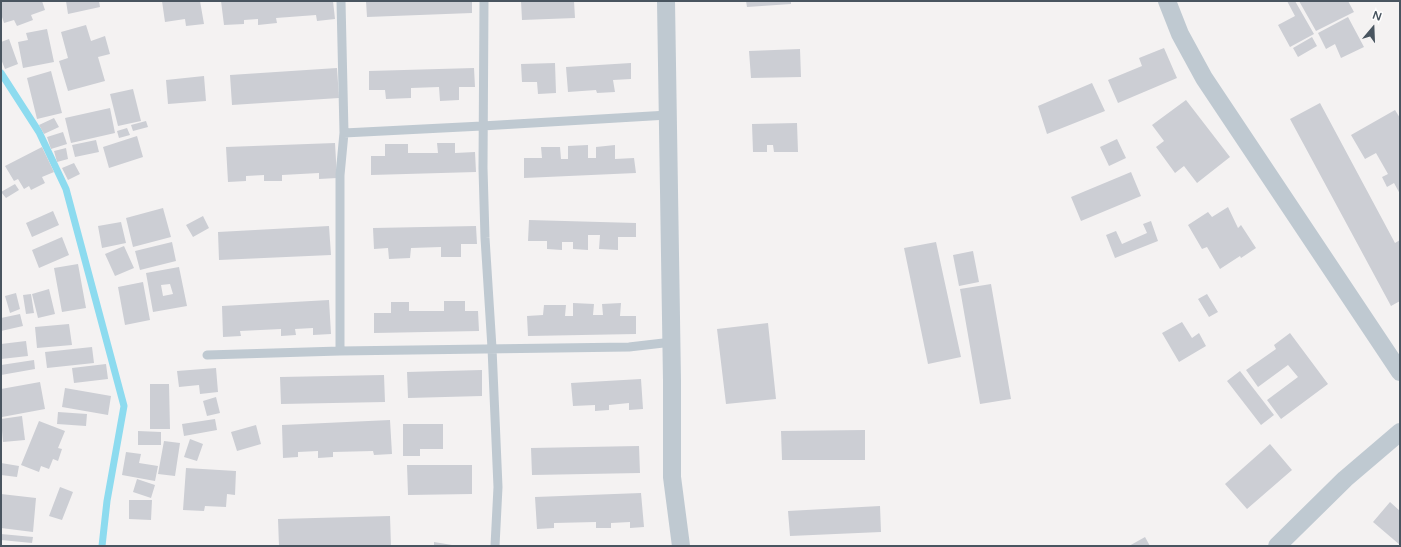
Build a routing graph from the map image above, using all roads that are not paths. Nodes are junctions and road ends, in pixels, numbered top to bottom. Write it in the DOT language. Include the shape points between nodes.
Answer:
graph roads {
  1 [pos="341,1"];
  2 [pos="484,1"];
  3 [pos="666,1"];
  4 [pos="1167,1"];
  5 [pos="668,115"];
  6 [pos="482,126"];
  7 [pos="344,133"];
  8 [pos="672,342"];
  9 [pos="492,348"];
  10 [pos="340,351"];
  11 [pos="207,355"];
  12 [pos="1400,372"];
  13 [pos="1400,432"];
  14 [pos="495,546"];
  15 [pos="681,546"];
  16 [pos="1277,546"];
  1 -- 7 [label="lane"];
  2 -- 6 [label="lane"];
  3 -- 5 [label="street"];
  4 -- 12 [label="street" via="1180,34 1204,78"];
  5 -- 6 [label="lane"];
  5 -- 8 [label="street"];
  6 -- 7 [label="lane"];
  6 -- 9 [label="lane" via="485,238"];
  7 -- 10 [label="lane" via="340,175"];
  8 -- 9 [label="lane" via="629,347"];
  8 -- 15 [label="street" via="672,477"];
  9 -- 10 [label="lane"];
  9 -- 14 [label="lane" via="498,487"];
  10 -- 11 [label="lane"];
  13 -- 16 [label="street" via="1345,480"];
}
